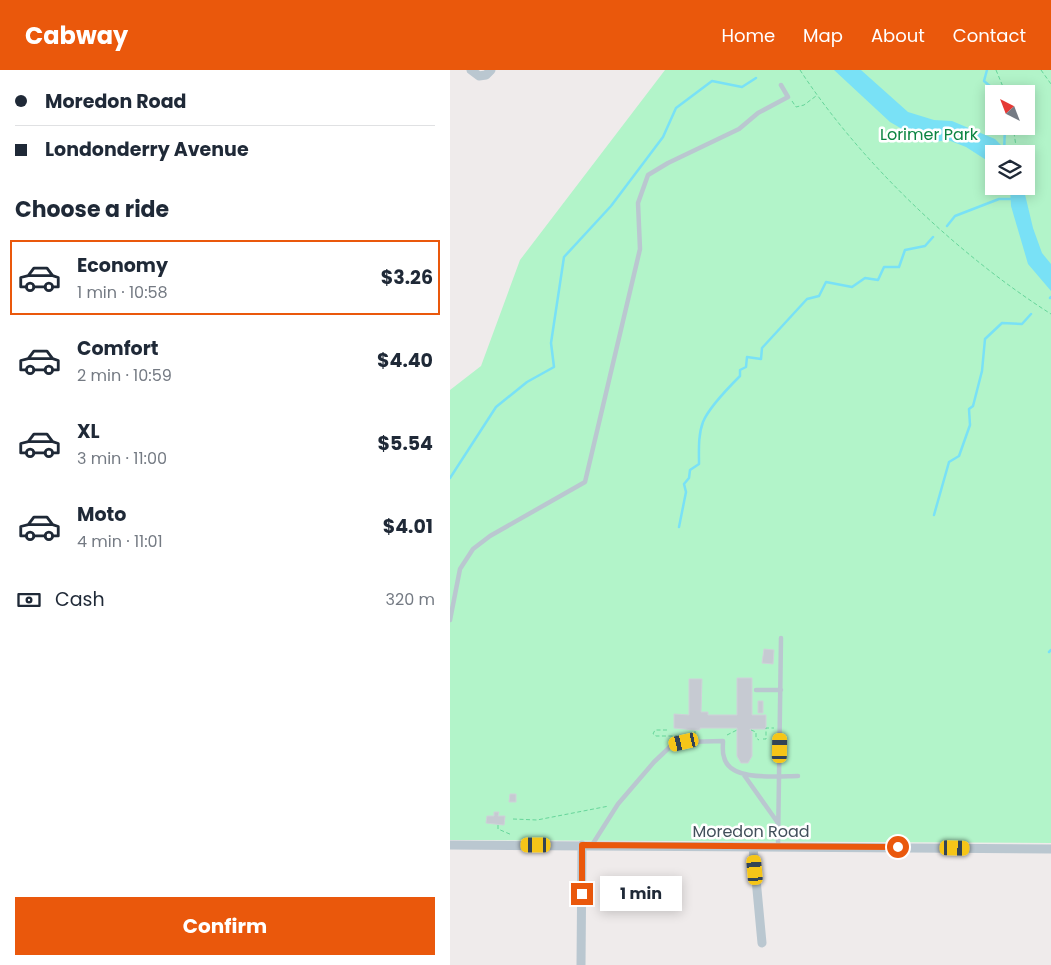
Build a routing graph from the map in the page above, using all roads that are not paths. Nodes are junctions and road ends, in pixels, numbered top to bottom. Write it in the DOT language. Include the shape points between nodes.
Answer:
graph roads {
  1 [pos="471,70"];
  2 [pos="491,70"];
  3 [pos="781,85"];
  4 [pos="450,620"];
  5 [pos="781,638"];
  6 [pos="756,690"];
  7 [pos="781,690"];
  8 [pos="744,775"];
  9 [pos="780,776"];
  10 [pos="798,776"];
  11 [pos="779,824"];
  12 [pos="450,844"];
  13 [pos="582,845"];
  14 [pos="592,845"];
  15 [pos="753,846"];
  16 [pos="778,846"];
  17 [pos="1051,849"];
  18 [pos="762,943"];
  19 [pos="581,965"];
  1 -- 2 [label="street" via="479,76"];
  3 -- 4 [label="lane" via="788,97 758,113 739,130 648,175 638,203 640,248 585,482 473,549 460,569"];
  5 -- 7 [label="lane"];
  6 -- 7 [label="lane"];
  7 -- 9 [label="lane"];
  8 -- 9 [label="lane"];
  8 -- 11 [label="lane"];
  8 -- 14 [label="lane" via="734,771 725,761 723,741 673,744 618,804"];
  9 -- 10 [label="lane"];
  9 -- 11 [label="lane"];
  11 -- 16 [label="lane"];
  12 -- 13 [label="street, Moredon Road"];
  13 -- 14 [label="street, Moredon Road"];
  13 -- 19 [label="street"];
  14 -- 15 [label="street, Moredon Road"];
  15 -- 16 [label="street, Moredon Road"];
  15 -- 18 [label="street"];
  16 -- 17 [label="street, Moredon Road"];
}
